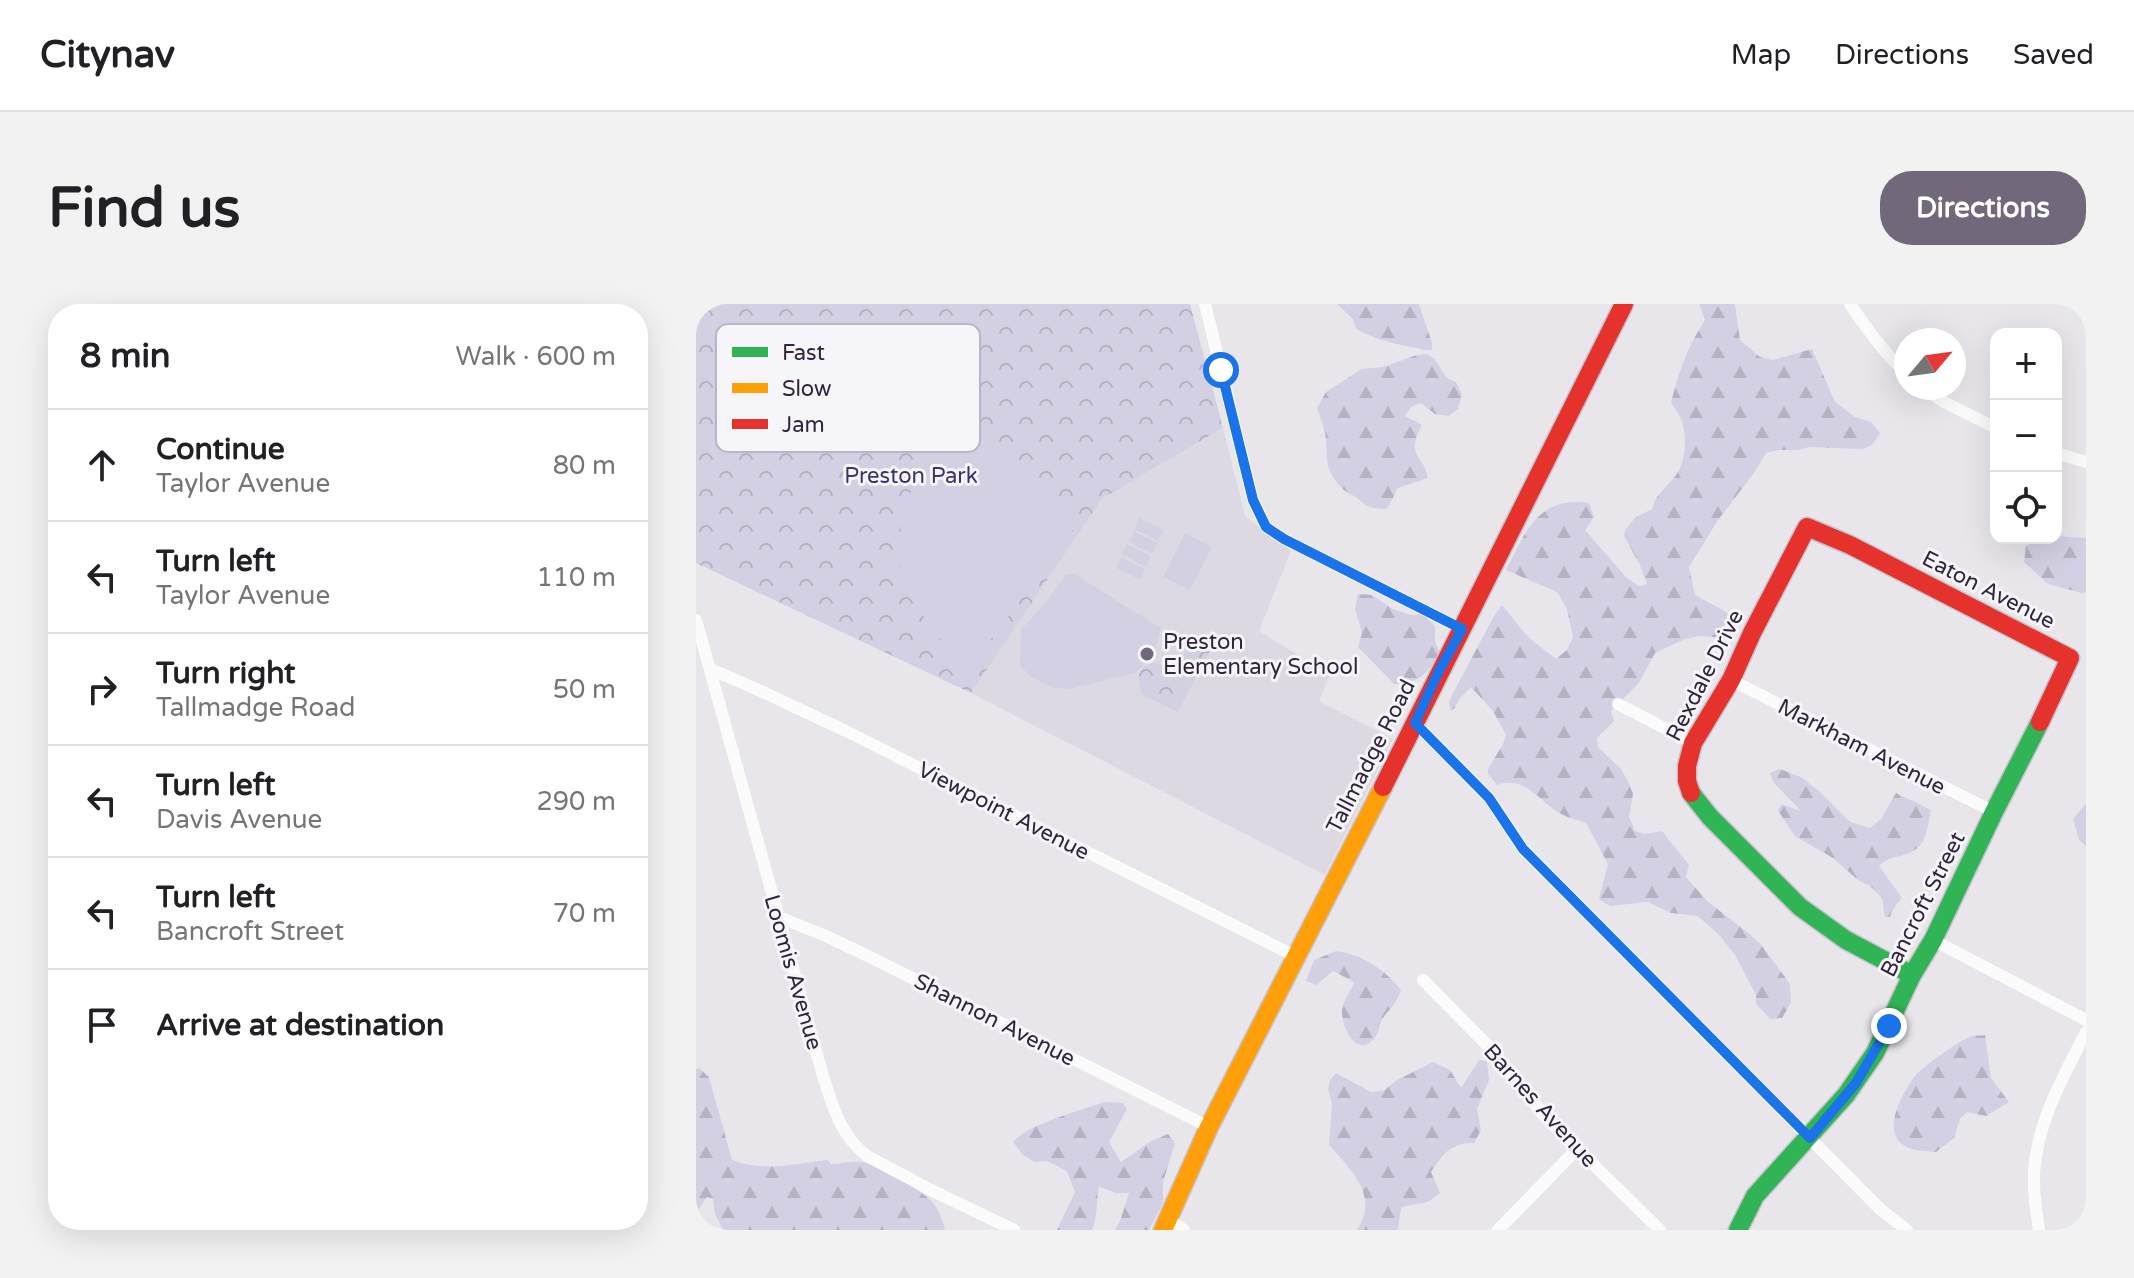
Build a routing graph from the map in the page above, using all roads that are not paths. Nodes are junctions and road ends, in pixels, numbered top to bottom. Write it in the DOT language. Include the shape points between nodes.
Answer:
graph roads {
  1 [pos="1205,304"];
  2 [pos="1624,304"];
  3 [pos="1850,304"];
  4 [pos="1894,363"];
  5 [pos="1941,400"];
  6 [pos="1990,425"];
  7 [pos="2062,455"];
  8 [pos="2086,462"];
  9 [pos="1883,562"];
  10 [pos="696,620"];
  11 [pos="1462,629"];
  12 [pos="710,669"];
  13 [pos="1731,680"];
  14 [pos="1618,704"];
  15 [pos="1415,723"];
  16 [pos="1693,743"];
  17 [pos="2006,791"];
  18 [pos="1994,812"];
  19 [pos="779,917"];
  20 [pos="1933,940"];
  21 [pos="1295,956"];
  22 [pos="1912,975"];
  23 [pos="1423,980"];
  24 [pos="2086,1020"];
  25 [pos="2086,1032"];
  26 [pos="1209,1127"];
  27 [pos="1810,1138"];
  28 [pos="1577,1149"];
  29 [pos="1172,1226"];
  30 [pos="1014,1230"];
  31 [pos="1498,1230"];
  32 [pos="1660,1230"];
  33 [pos="1738,1230"];
  34 [pos="1907,1230"];
  35 [pos="2039,1230"];
  1 -- 11 [label="street" via="1253,500 1266,527"];
  2 -- 11 [label="street, Tallmadge Road"];
  3 -- 4 [label="street"];
  5 -- 6 [label="street"];
  7 -- 8 [label="street"];
  9 -- 13 [label="street, Rexdale Drive" via="1807,527"];
  9 -- 17 [label="street, Eaton Avenue" via="2070,658"];
  10 -- 12 [label="street, Loomis Avenue"];
  11 -- 15 [label="street, Tallmadge Road"];
  12 -- 19 [label="street, Loomis Avenue"];
  12 -- 21 [label="street, Viewpoint Avenue" via="849,732"];
  13 -- 16 [label="street, Rexdale Drive"];
  13 -- 18 [label="street, Markham Avenue"];
  14 -- 16 [label="street"];
  15 -- 21 [label="street, Tallmadge Road"];
  15 -- 27 [label="street" via="1489,798 1523,849"];
  16 -- 22 [label="street, Rexdale Drive" via="1687,781 1710,817 1817,921"];
  17 -- 18 [label="street, Bancroft Street"];
  18 -- 20 [label="street, Bancroft Street"];
  19 -- 26 [label="street, Shannon Avenue"];
  19 -- 30 [label="street, Loomis Avenue" via="823,1076 845,1133 867,1156"];
  20 -- 22 [label="street, Bancroft Street"];
  20 -- 24 [label="street"];
  21 -- 26 [label="street, Tallmadge Road"];
  22 -- 27 [label="street, Bancroft Street" via="1875,1053"];
  23 -- 28 [label="street, Barnes Avenue"];
  25 -- 35 [label="street" via="2051,1103 2037,1149 2034,1196"];
  26 -- 29 [label="street, Tallmadge Road"];
  27 -- 33 [label="street, Bancroft Street" via="1755,1196"];
  27 -- 34 [label="street"];
  28 -- 31 [label="street"];
  28 -- 32 [label="street, Barnes Avenue"];
}
